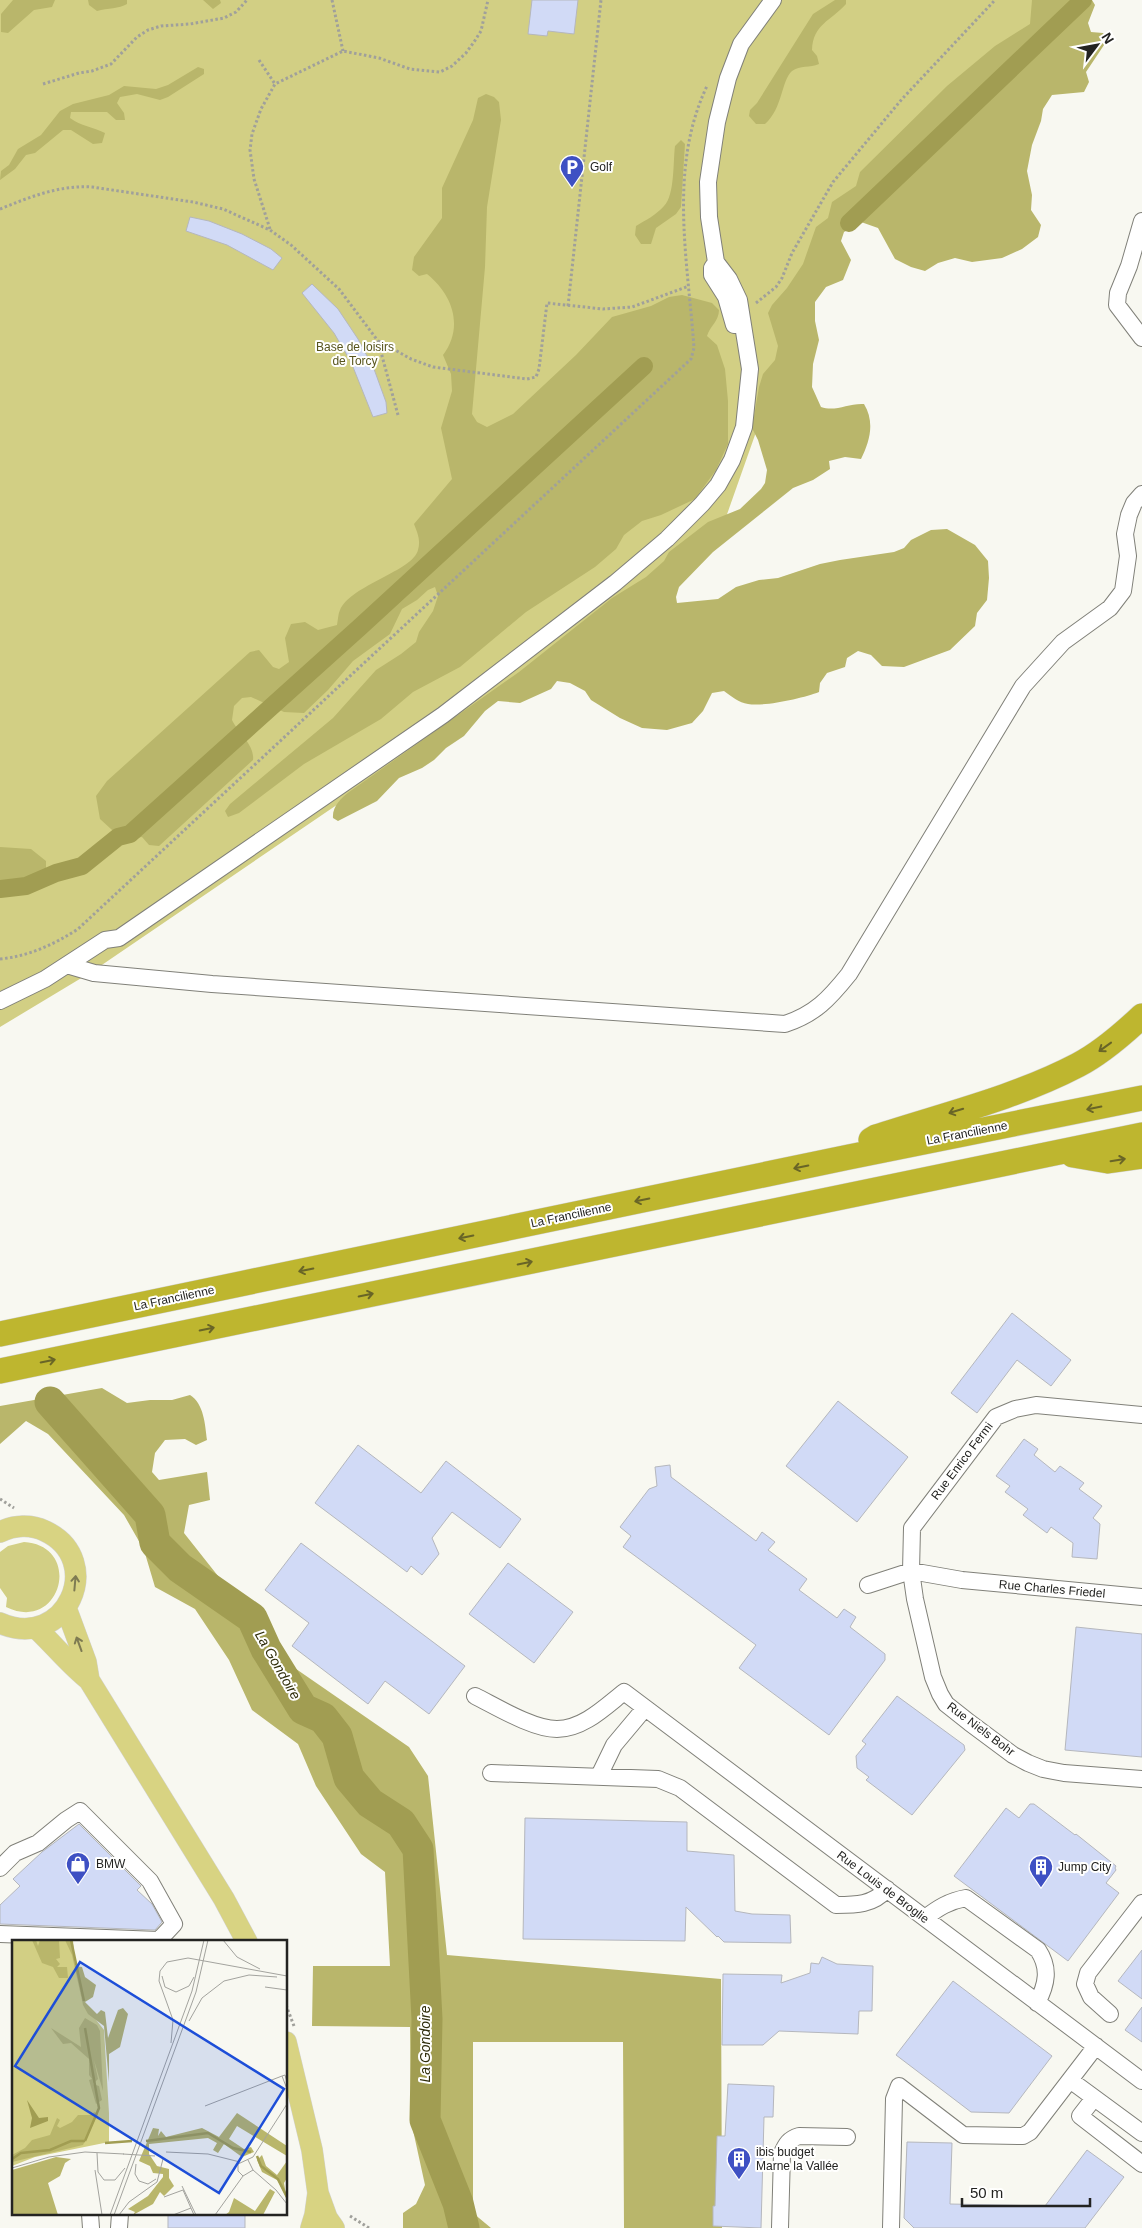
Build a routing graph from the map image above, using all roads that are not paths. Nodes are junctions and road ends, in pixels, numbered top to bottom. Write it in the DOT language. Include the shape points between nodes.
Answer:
graph roads {
  1 [pos="772,0"];
  2 [pos="1142,221"];
  3 [pos="716,262"];
  4 [pos="1142,338"];
  5 [pos="1142,494"];
  6 [pos="105,940"];
  7 [pos="67,965"];
  8 [pos="0,1001"];
  9 [pos="1142,1016"];
  10 [pos="1142,1098"];
  11 [pos="1142,1135"];
  12 [pos="1060,1153"];
  13 [pos="1142,1156"];
  14 [pos="848,1157"];
  15 [pos="0,1334"];
  16 [pos="0,1371"];
  17 [pos="1142,1414"];
  18 [pos="9,1520"];
  19 [pos="912,1528"];
  20 [pos="911,1571"];
  21 [pos="868,1584"];
  22 [pos="1142,1597"];
  23 [pos="66,1608"];
  24 [pos="0,1623"];
  25 [pos="36,1628"];
  26 [pos="90,1680"];
  27 [pos="476,1696"];
  28 [pos="645,1708"];
  29 [pos="491,1773"];
  30 [pos="599,1776"];
  31 [pos="1142,1780"];
  32 [pos="0,1868"];
  33 [pos="887,1889"];
  34 [pos="1142,1903"];
  35 [pos="925,1918"];
  36 [pos="0,1934"];
  37 [pos="246,1940"];
  38 [pos="1037,2002"];
  39 [pos="1110,2014"];
  40 [pos="1096,2046"];
  41 [pos="288,2050"];
  42 [pos="1070,2080"];
  43 [pos="1142,2081"];
  44 [pos="1094,2098"];
  45 [pos="1142,2133"];
  46 [pos="847,2137"];
  47 [pos="1142,2164"];
  48 [pos="318,2193"];
  49 [pos="311,2228"];
  50 [pos="334,2228"];
  51 [pos="780,2228"];
  52 [pos="891,2228"];
  1 -- 3 [label="street" via="741,44 717,122 708,182 708,216"];
  2 -- 4 [label="street" via="1117,305"];
  3 -- 6 [label="street" via="712,275 726,297 736,332 739,395 732,431 722,458 695,498 661,533 608,577 437,708 114,929"];
  3 -- 6 [label="street" via="736,290 742,314 750,369 744,427 726,474 686,522 614,583 443,715 119,938"];
  5 -- 7 [label="street" via="1134,503 1125,534 1128,556 1123,591 1110,608 1062,642 1023,686 849,974 829,999 805,1017 785,1024 222,985 94,973"];
  6 -- 7 [label="street"];
  7 -- 8 [label="street"];
  9 -- 14 [label="highway, one-way" via="1080,1064 1020,1091 876,1137"];
  10 -- 14 [label="highway, La Francilienne, one-way"];
  11 -- 12 [label="highway"];
  12 -- 13 [label="highway, one-way" via="1108,1161"];
  16 -- 12 [label="highway, one-way"];
  14 -- 15 [label="highway, La Francilienne, one-way"];
  17 -- 19 [label="street, Rue Enrico Fermi" via="1036,1405 996,1417"];
  23 -- 18 [label="main road, one-way" via="76,1578 75,1567 66,1548 42,1529"];
  19 -- 20 [label="street, Rue Niels Bohr"];
  20 -- 21 [label="street"];
  20 -- 22 [label="street, Rue Charles Friedel" via="962,1580"];
  20 -- 31 [label="street, Rue Niels Bohr" via="933,1677 946,1704 1028,1763 1050,1770"];
  23 -- 25 [label="main road" via="53,1621"];
  26 -- 23 [label="main road, one-way"];
  24 -- 25 [label="main road" via="17,1629"];
  25 -- 26 [label="main road"];
  26 -- 37 [label="main road" via="224,1898"];
  27 -- 28 [label="street, Rue Louis de Broglie" via="521,1720 557,1729 595,1715 624,1692"];
  28 -- 30 [label="street" via="614,1745"];
  28 -- 33 [label="street, Rue Louis de Broglie"];
  29 -- 30 [label="street"];
  30 -- 33 [label="street" via="658,1779 680,1788 836,1905 862,1905 881,1896"];
  32 -- 36 [label="street" via="16,1853 38,1843 80,1811 150,1881 174,1924 159,1940"];
  33 -- 35 [label="street, Rue Louis de Broglie"];
  34 -- 39 [label="street" via="1088,1973 1085,1984 1091,1997"];
  35 -- 38 [label="street, Rue Louis de Broglie"];
  35 -- 38 [label="street" via="946,1904 966,1898 1038,1950 1047,1971 1045,1988"];
  38 -- 40 [label="street, Rue Louis de Broglie"];
  40 -- 42 [label="street"];
  40 -- 43 [label="street, Rue Louis de Broglie"];
  41 -- 48 [label="main road" via="312,2150"];
  42 -- 44 [label="street"];
  42 -- 52 [label="street" via="1030,2132 1023,2136 963,2136 899,2086 894,2099"];
  44 -- 45 [label="street"];
  44 -- 47 [label="street" via="1080,2116"];
  46 -- 51 [label="street" via="799,2136 787,2143 782,2153"];
  48 -- 49 [label="main road"];
  48 -- 50 [label="main road"];
}
